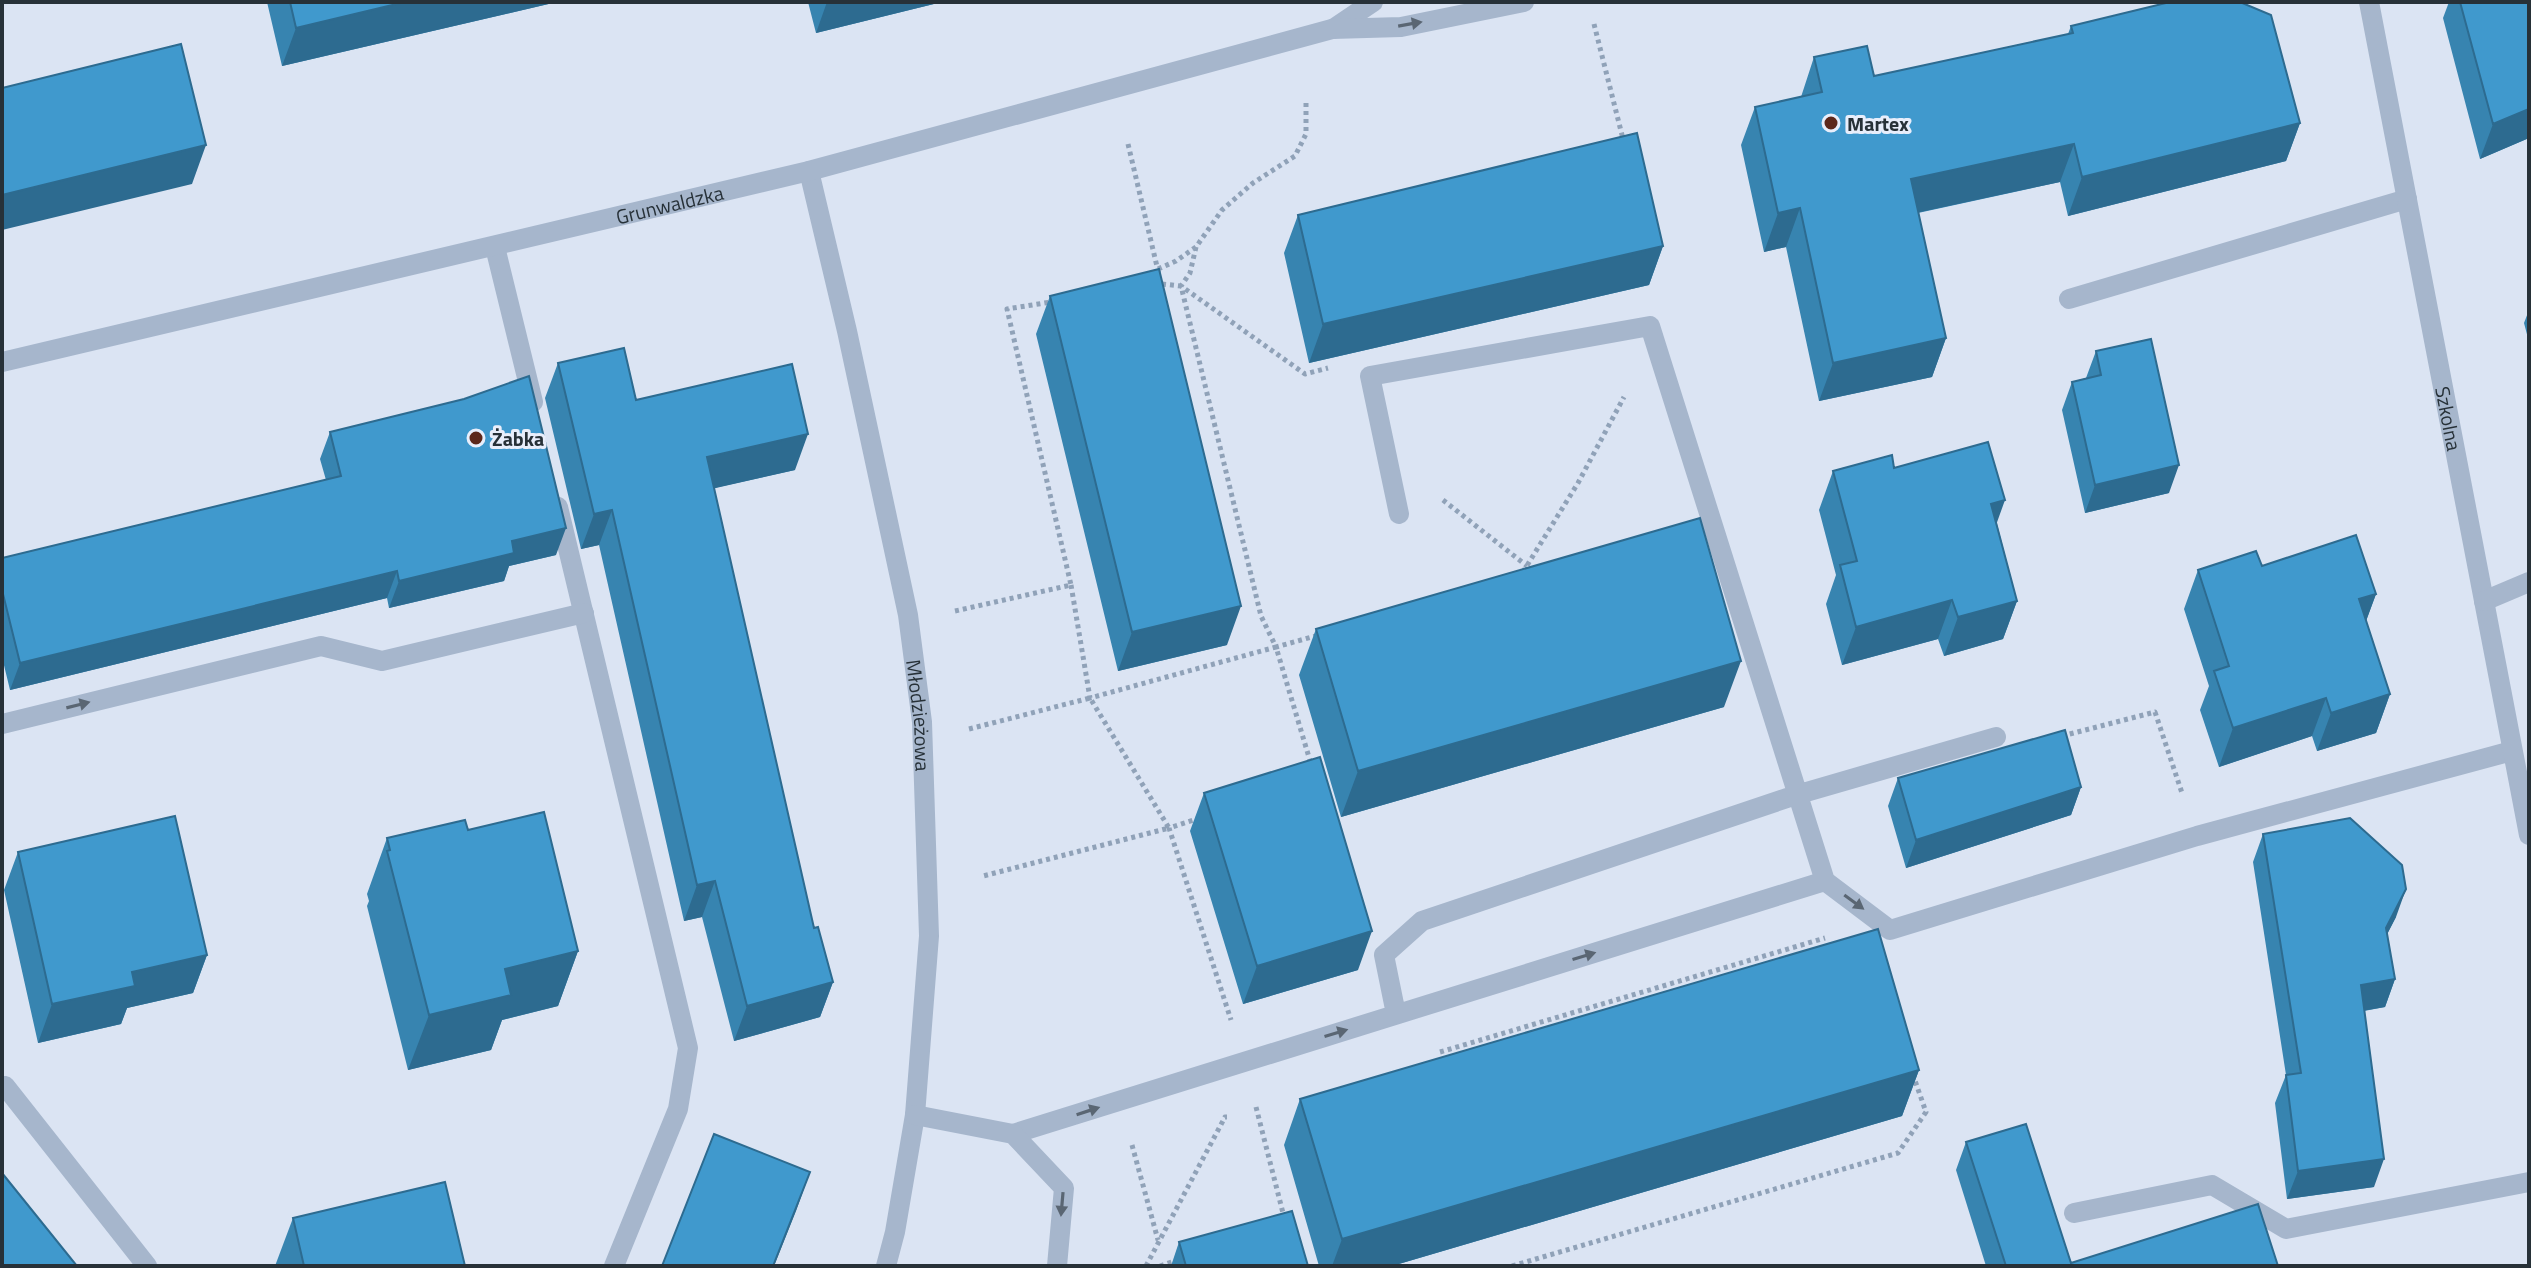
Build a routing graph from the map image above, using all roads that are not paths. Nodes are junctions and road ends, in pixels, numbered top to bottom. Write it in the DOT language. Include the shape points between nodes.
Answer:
graph roads {
  1 [pos="1373,2"];
  2 [pos="1524,2"];
  3 [pos="2369,2"];
  4 [pos="1332,29"];
  5 [pos="809,171"];
  6 [pos="2407,199"];
  7 [pos="495,247"];
  8 [pos="2069,299"];
  9 [pos="2,362"];
  10 [pos="537,421"];
  11 [pos="555,494"];
  12 [pos="1399,514"];
  13 [pos="2529,582"];
  14 [pos="2484,601"];
  15 [pos="584,613"];
  16 [pos="2,724"];
  17 [pos="1996,737"];
  18 [pos="2512,751"];
  19 [pos="1796,795"];
  20 [pos="2529,835"];
  21 [pos="1825,881"];
  22 [pos="1396,1014"];
  23 [pos="5,1086"];
  24 [pos="915,1115"];
  25 [pos="1013,1134"];
  26 [pos="2529,1182"];
  27 [pos="2074,1213"];
  28 [pos="147,1266"];
  29 [pos="614,1266"];
  30 [pos="886,1266"];
  31 [pos="1057,1266"];
  1 -- 4 [label="street, Grunwaldzka"];
  4 -- 2 [label="street, Grunwaldzka, one-way" via="1401,27"];
  3 -- 6 [label="street, Szkolna"];
  4 -- 5 [label="street, Grunwaldzka"];
  5 -- 7 [label="street, Grunwaldzka"];
  5 -- 24 [label="street, Młodzieżowa" via="908,615 922,722 929,936"];
  6 -- 8 [label="street"];
  6 -- 14 [label="street, Szkolna"];
  7 -- 9 [label="street, Grunwaldzka"];
  7 -- 10 [label="street"];
  11 -- 15 [label="street"];
  12 -- 19 [label="street" via="1370,376 1650,326"];
  13 -- 14 [label="street"];
  14 -- 18 [label="street, Szkolna"];
  16 -- 15 [label="street, one-way" via="321,646 382,661"];
  15 -- 29 [label="street" via="688,1048 678,1109"];
  17 -- 19 [label="street"];
  18 -- 20 [label="street, Szkolna"];
  21 -- 18 [label="street, one-way" via="1890,930 2197,836"];
  19 -- 21 [label="street"];
  19 -- 22 [label="street" via="1422,921 1384,955"];
  22 -- 21 [label="street, one-way"];
  25 -- 22 [label="street, one-way"];
  23 -- 28 [label="street"];
  24 -- 25 [label="street"];
  24 -- 30 [label="street, Młodzieżowa"];
  25 -- 31 [label="street, one-way" via="1064,1188"];
  26 -- 27 [label="street" via="2286,1229 2212,1185"];
}
